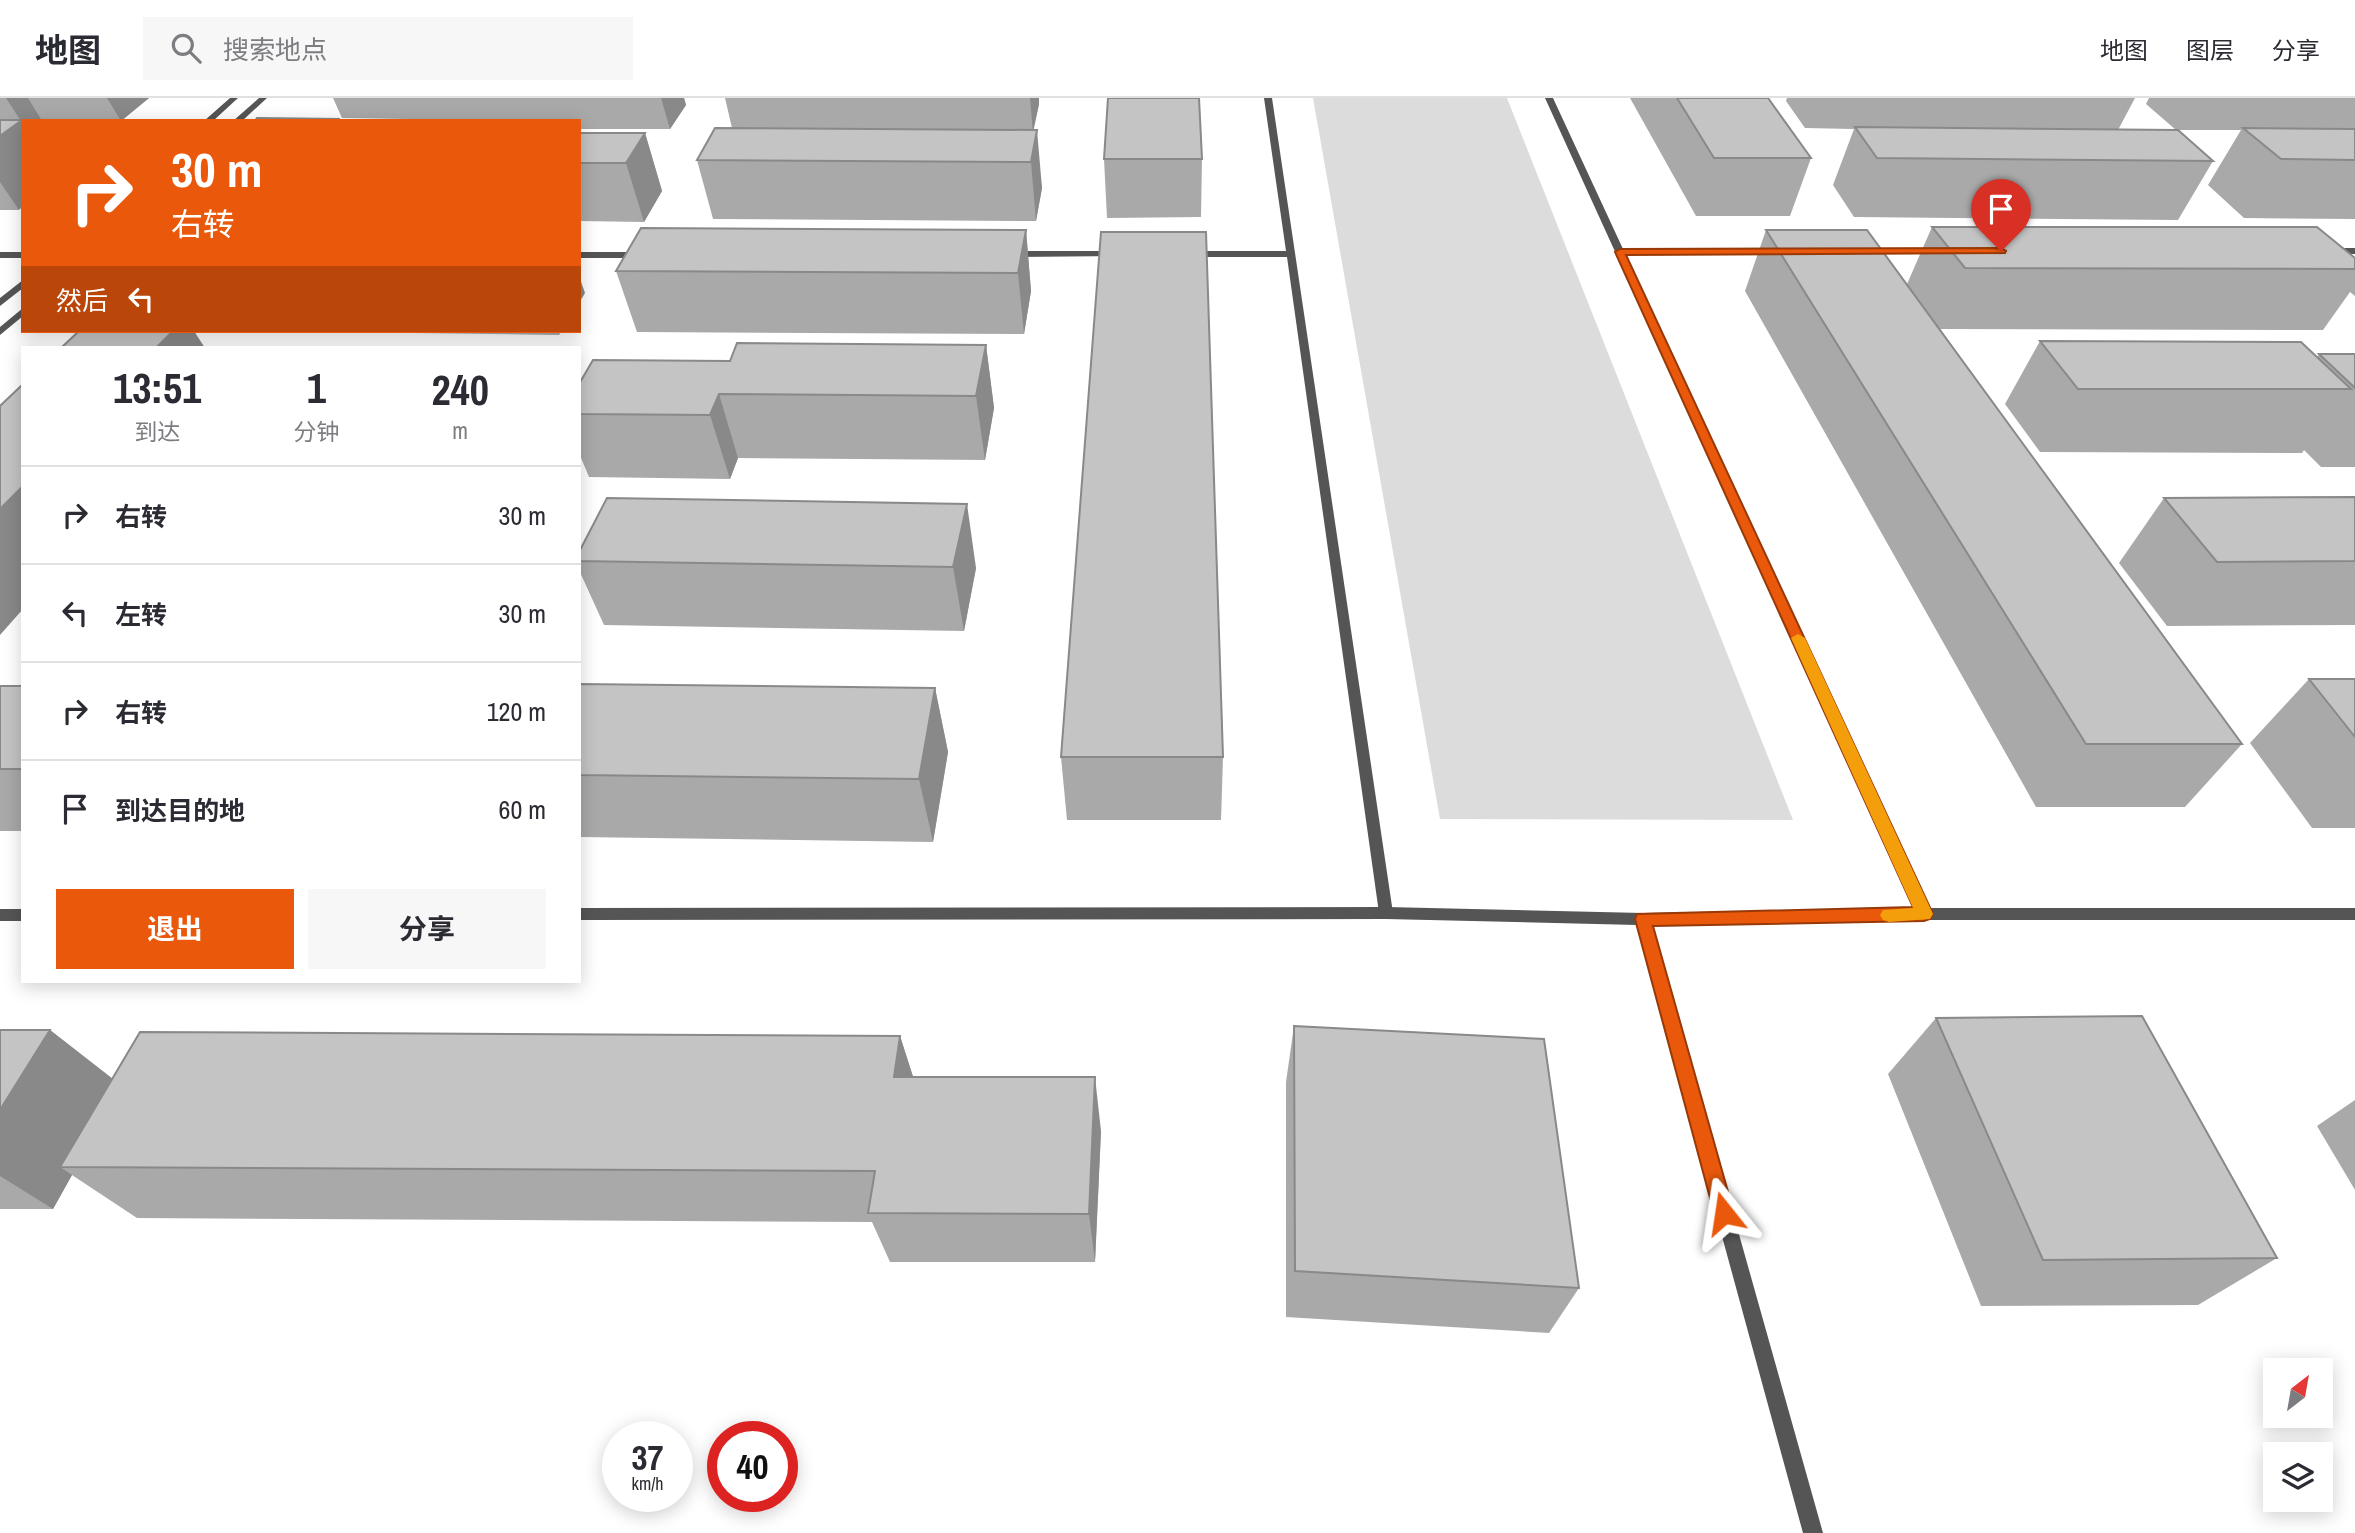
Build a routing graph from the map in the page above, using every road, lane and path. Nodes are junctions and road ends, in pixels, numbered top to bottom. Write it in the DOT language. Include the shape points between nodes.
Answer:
graph roads {
  1 [pos="234,98"];
  2 [pos="263,98"];
  3 [pos="1268,98"];
  4 [pos="1549,98"];
  5 [pos="210,119"];
  6 [pos="239,119"];
  7 [pos="1786,251"];
  8 [pos="1856,251"];
  9 [pos="1953,251"];
  10 [pos="2313,251"];
  11 [pos="2355,251"];
  12 [pos="1620,252"];
  13 [pos="998,254"];
  14 [pos="1123,254"];
  15 [pos="1179,254"];
  16 [pos="1291,254"];
  17 [pos="0,255"];
  18 [pos="21,255"];
  19 [pos="581,255"];
  20 [pos="649,255"];
  21 [pos="21,285"];
  22 [pos="0,303"];
  23 [pos="21,313"];
  24 [pos="0,332"];
  25 [pos="1386,913"];
  26 [pos="581,914"];
  27 [pos="1924,914"];
  28 [pos="2355,914"];
  29 [pos="0,915"];
  30 [pos="21,915"];
  31 [pos="1643,919"];
  32 [pos="1813,1533"];
  1 -- 5 [label="street"];
  2 -- 6 [label="street"];
  3 -- 16 [label="street"];
  4 -- 12 [label="street"];
  7 -- 12 [label="street"];
  8 -- 9 [label="street"];
  10 -- 11 [label="street"];
  12 -- 27 [label="street"];
  13 -- 14 [label="street"];
  15 -- 16 [label="street"];
  16 -- 25 [label="street"];
  17 -- 18 [label="street"];
  19 -- 20 [label="street"];
  21 -- 22 [label="street"];
  23 -- 24 [label="street"];
  25 -- 26 [label="street"];
  25 -- 31 [label="street"];
  27 -- 28 [label="street"];
  27 -- 31 [label="street"];
  29 -- 30 [label="street"];
  31 -- 32 [label="street"];
}
